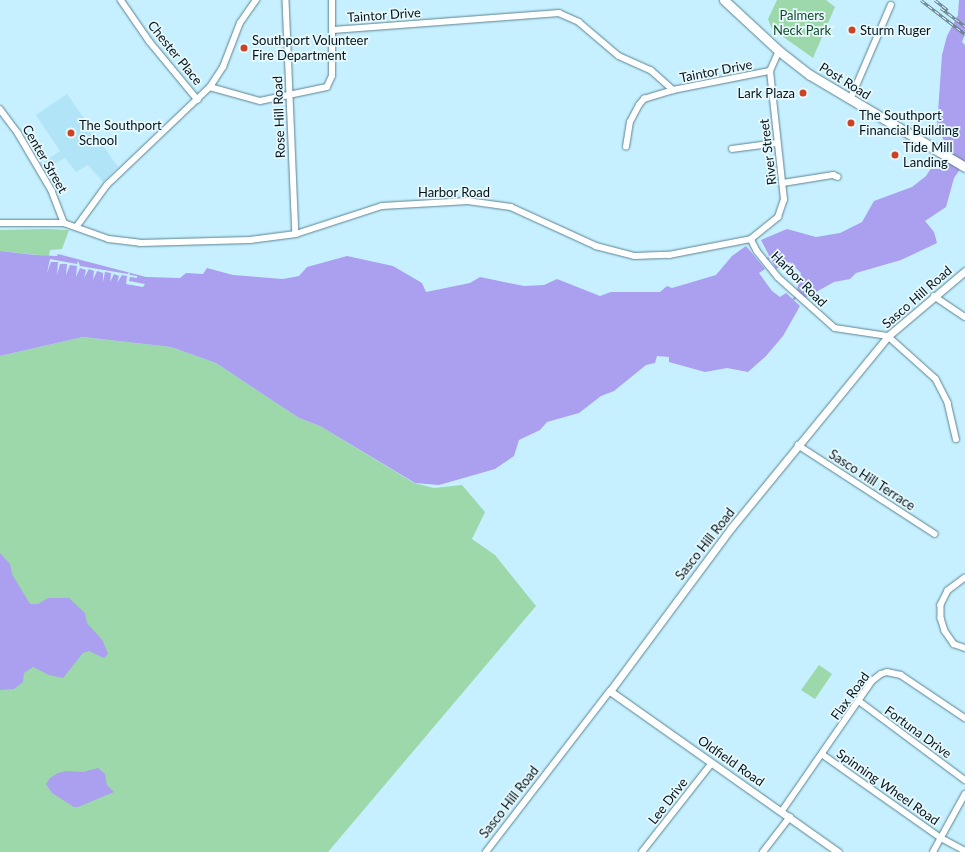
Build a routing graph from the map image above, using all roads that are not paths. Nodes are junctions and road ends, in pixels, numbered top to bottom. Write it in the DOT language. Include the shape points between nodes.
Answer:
graph roads {
  1 [pos="121,0"];
  2 [pos="256,0"];
  3 [pos="286,0"];
  4 [pos="332,0"];
  5 [pos="724,0"];
  6 [pos="732,0"];
  7 [pos="891,5"];
  8 [pos="735,11"];
  9 [pos="333,30"];
  10 [pos="779,51"];
  11 [pos="770,72"];
  12 [pos="210,87"];
  13 [pos="673,90"];
  14 [pos="289,96"];
  15 [pos="198,100"];
  16 [pos="850,100"];
  17 [pos="0,110"];
  18 [pos="777,143"];
  19 [pos="626,147"];
  20 [pos="732,149"];
  21 [pos="963,165"];
  22 [pos="838,177"];
  23 [pos="784,183"];
  24 [pos="64,223"];
  25 [pos="0,224"];
  26 [pos="77,226"];
  27 [pos="296,234"];
  28 [pos="751,239"];
  29 [pos="965,271"];
  30 [pos="934,296"];
  31 [pos="965,317"];
  32 [pos="888,336"];
  33 [pos="956,439"];
  34 [pos="798,446"];
  35 [pos="935,534"];
  36 [pos="965,578"];
  37 [pos="965,648"];
  38 [pos="610,691"];
  39 [pos="859,701"];
  40 [pos="965,718"];
  41 [pos="822,754"];
  42 [pos="712,763"];
  43 [pos="965,780"];
  44 [pos="965,794"];
  45 [pos="782,811"];
  46 [pos="790,817"];
  47 [pos="941,838"];
  48 [pos="965,851"];
  49 [pos="486,852"];
  50 [pos="642,852"];
  51 [pos="763,852"];
  52 [pos="838,852"];
  53 [pos="933,852"];
  1 -- 15 [label="street, Chester Place" via="150,42"];
  2 -- 12 [label="street" via="240,23 223,67"];
  3 -- 14 [label="street, Rose Hill Road"];
  4 -- 9 [label="street"];
  5 -- 8 [label="main road, Post Road"];
  6 -- 8 [label="street"];
  7 -- 16 [label="street"];
  8 -- 10 [label="main road, Post Road"];
  9 -- 13 [label="street, Taintor Drive" via="559,13 579,22 618,56 651,70"];
  9 -- 14 [label="street" via="330,82 324,88"];
  10 -- 11 [label="street, River Street"];
  10 -- 16 [label="main road, Post Road"];
  11 -- 13 [label="street, Taintor Drive"];
  11 -- 18 [label="street, River Street"];
  12 -- 14 [label="street" via="260,101"];
  12 -- 15 [label="street"];
  13 -- 19 [label="street" via="644,99 639,105 630,122"];
  14 -- 27 [label="street, Rose Hill Road"];
  15 -- 26 [label="street" via="107,185"];
  16 -- 21 [label="main road, Post Road"];
  17 -- 24 [label="street, Center Street" via="18,133 52,191"];
  18 -- 20 [label="street"];
  18 -- 23 [label="street, River Street"];
  22 -- 23 [label="street" via="834,175"];
  23 -- 28 [label="street, River Street" via="784,200 778,217"];
  24 -- 25 [label="street, Harbor Road"];
  24 -- 26 [label="street, Harbor Road"];
  26 -- 27 [label="street, Harbor Road" via="109,239 140,243 250,240"];
  27 -- 28 [label="street, Harbor Road" via="382,206 468,201 511,207 596,246 635,256 669,255"];
  28 -- 32 [label="street, Harbor Road" via="757,251 793,292 835,328"];
  29 -- 30 [label="street, Sasco Hill Road"];
  30 -- 31 [label="street"];
  30 -- 32 [label="street, Sasco Hill Road"];
  32 -- 33 [label="street" via="936,379 942,388"];
  32 -- 34 [label="street, Sasco Hill Road"];
  34 -- 35 [label="street, Sasco Hill Terrace"];
  34 -- 38 [label="street, Sasco Hill Road" via="694,576"];
  36 -- 37 [label="street" via="948,592 942,605 941,618 945,631 954,644"];
  38 -- 42 [label="street, Oldfield Road"];
  38 -- 49 [label="street, Sasco Hill Road"];
  39 -- 40 [label="street, Flax Road" via="876,677 894,672"];
  39 -- 41 [label="street, Flax Road"];
  39 -- 43 [label="street, Fortuna Drive"];
  41 -- 45 [label="street, Flax Road"];
  41 -- 47 [label="street, Spinning Wheel Road"];
  42 -- 45 [label="street, Oldfield Road"];
  42 -- 50 [label="street, Lee Drive"];
  44 -- 47 [label="street"];
  45 -- 46 [label="street, Oldfield Road"];
  46 -- 51 [label="street"];
  46 -- 52 [label="street, Oldfield Road"];
  47 -- 48 [label="street, Spinning Wheel Road"];
  47 -- 53 [label="street"];
}
